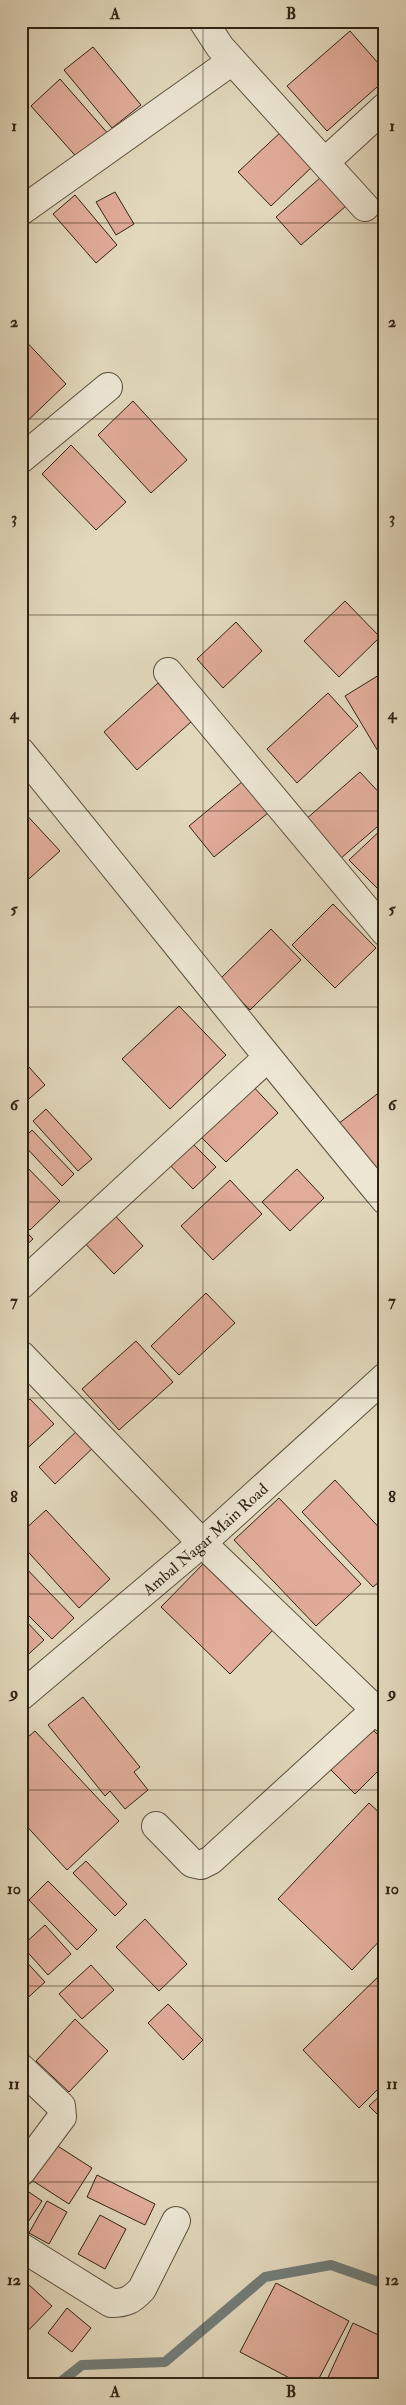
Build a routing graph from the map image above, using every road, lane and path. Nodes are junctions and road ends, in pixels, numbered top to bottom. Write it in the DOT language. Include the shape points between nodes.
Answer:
graph roads {
  1 [pos="210,24"];
  2 [pos="232,60"];
  3 [pos="385,107"];
  4 [pos="325,162"];
  5 [pos="365,206"];
  6 [pos="21,211"];
  7 [pos="108,387"];
  8 [pos="21,459"];
  9 [pos="168,672"];
  10 [pos="21,752"];
  11 [pos="385,932"];
  12 [pos="267,1058"];
  13 [pos="385,1200"];
  14 [pos="21,1285"];
  15 [pos="21,1355"];
  16 [pos="385,1377"];
  17 [pos="202,1543"];
  18 [pos="21,1696"];
  19 [pos="380,1714"];
  20 [pos="156,1826"];
  21 [pos="21,2068"];
  22 [pos="21,2172"];
  23 [pos="176,2221"];
  24 [pos="21,2247"];
  1 -- 2 [label="street"];
  2 -- 4 [label="street"];
  2 -- 6 [label="street"];
  3 -- 4 [label="street"];
  4 -- 5 [label="street"];
  7 -- 8 [label="street"];
  9 -- 11 [label="street"];
  10 -- 12 [label="street"];
  12 -- 13 [label="street"];
  12 -- 14 [label="street"];
  15 -- 17 [label="street"];
  16 -- 17 [label="street, Ambal Nagar Main Road"];
  17 -- 18 [label="street, Ambal Nagar Main Road"];
  17 -- 19 [label="street"];
  19 -- 20 [label="street" via="212,1860 201,1865 192,1862"];
  21 -- 22 [label="street" via="61,2106 62,2117"];
  23 -- 24 [label="street" via="142,2289 126,2303 111,2303"];
}
